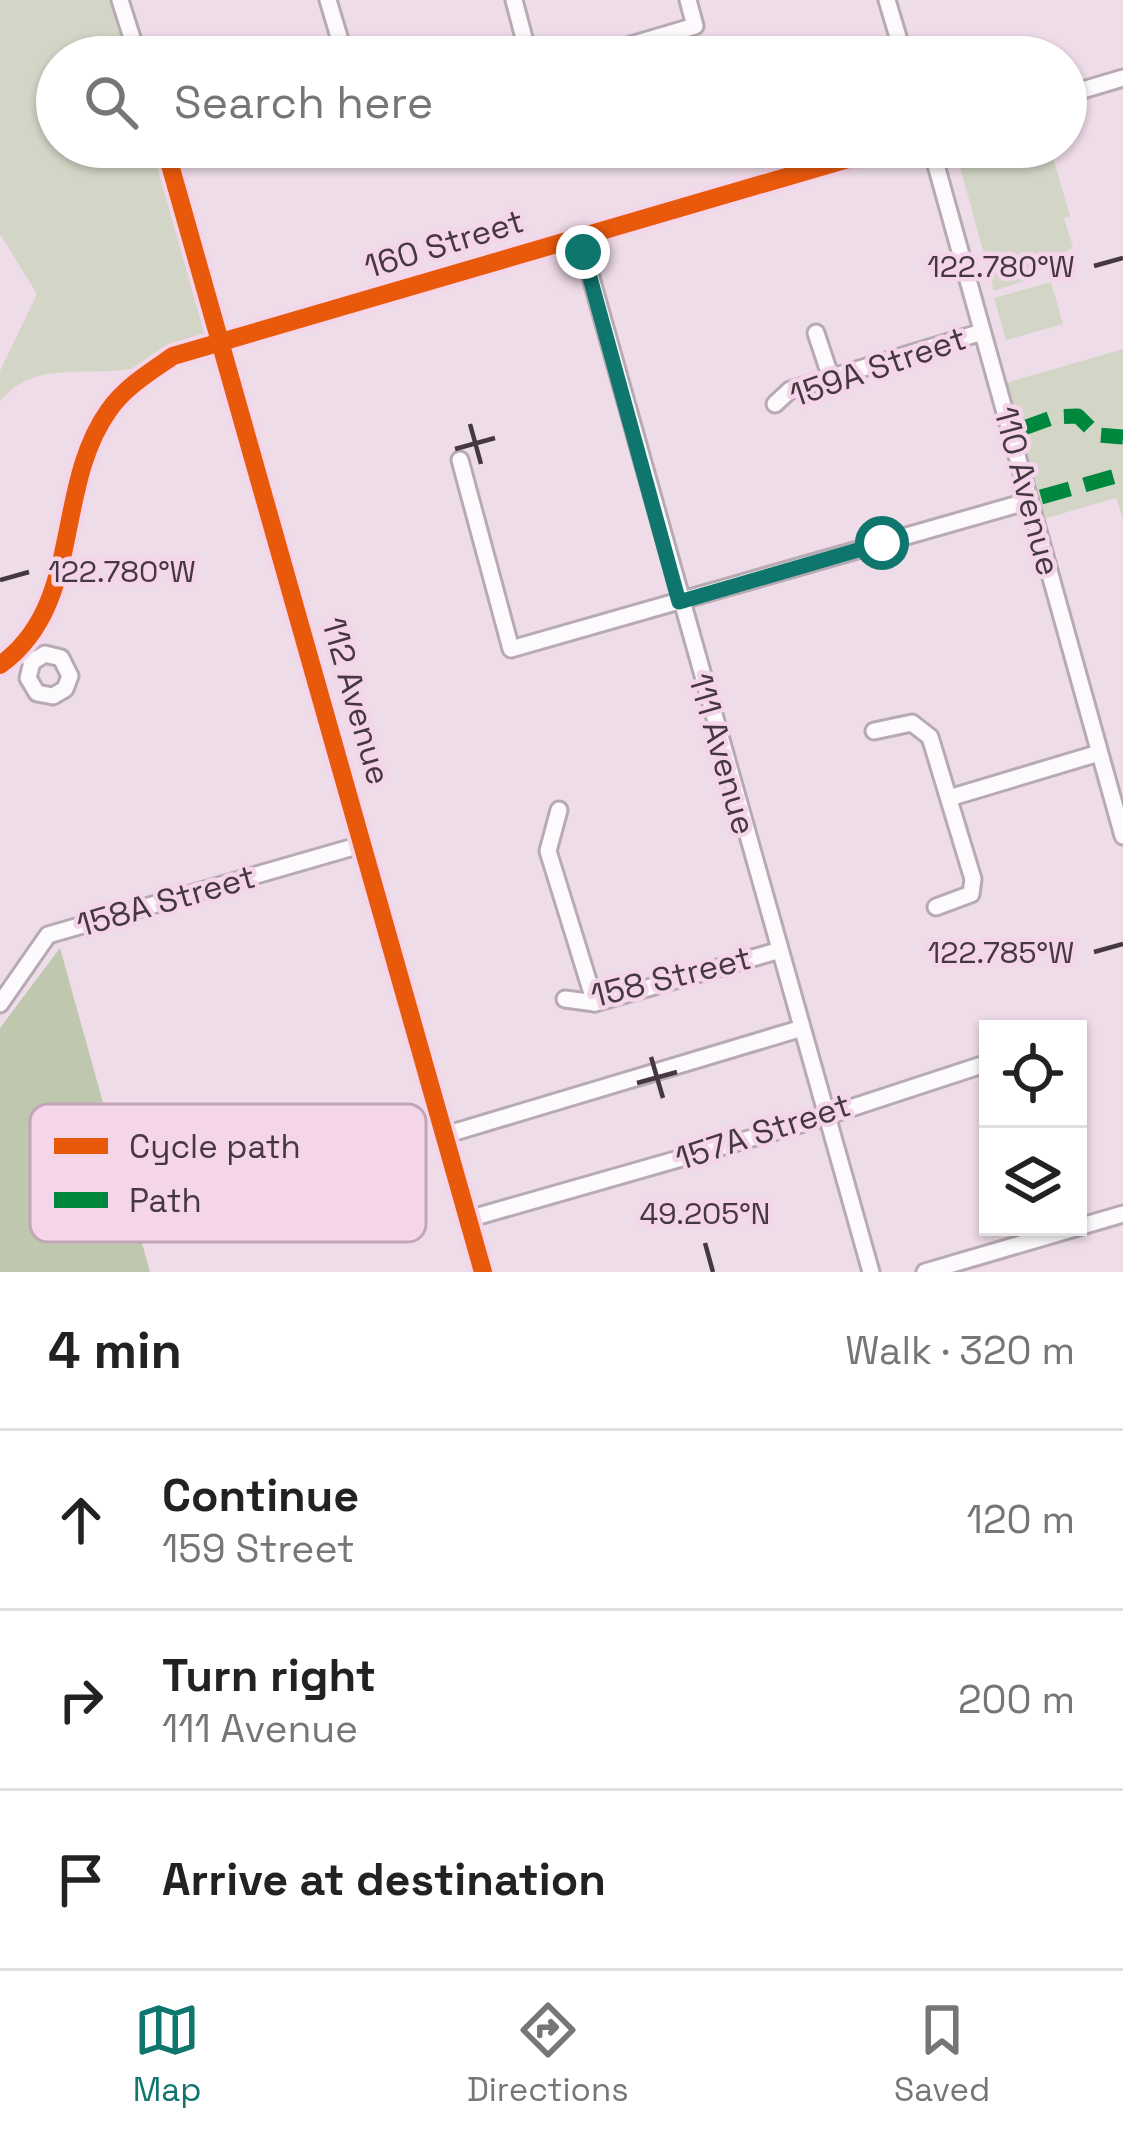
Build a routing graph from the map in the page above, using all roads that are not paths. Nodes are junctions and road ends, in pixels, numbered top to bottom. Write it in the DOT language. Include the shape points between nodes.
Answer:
graph roads {
  1 [pos="120,0"];
  2 [pos="328,0"];
  3 [pos="514,0"];
  4 [pos="688,0"];
  5 [pos="887,0"];
  6 [pos="131,36"];
  7 [pos="339,36"];
  8 [pos="524,36"];
  9 [pos="661,36"];
  10 [pos="898,36"];
  11 [pos="1123,78"];
  12 [pos="1087,89"];
  13 [pos="171,168"];
  14 [pos="815,168"];
  15 [pos="937,168"];
  16 [pos="579,235"];
  17 [pos="816,332"];
  18 [pos="982,332"];
  19 [pos="224,339"];
  20 [pos="831,378"];
  21 [pos="775,404"];
  22 [pos="460,460"];
  23 [pos="1029,501"];
  24 [pos="679,602"];
  25 [pos="0,664"];
  26 [pos="874,731"];
  27 [pos="1100,752"];
  28 [pos="949,798"];
  29 [pos="560,810"];
  30 [pos="1123,836"];
  31 [pos="364,844"];
  32 [pos="936,907"];
  33 [pos="777,951"];
  34 [pos="565,999"];
  35 [pos="595,1003"];
  36 [pos="0,1004"];
  37 [pos="799,1029"];
  38 [pos="979,1066"];
  39 [pos="824,1115"];
  40 [pos="445,1136"];
  41 [pos="1123,1214"];
  42 [pos="468,1220"];
  43 [pos="483,1272"];
  44 [pos="871,1272"];
  45 [pos="925,1272"];
  1 -- 6 [label="street"];
  2 -- 7 [label="street"];
  3 -- 8 [label="street"];
  4 -- 9 [label="street" via="695,26"];
  5 -- 10 [label="street"];
  11 -- 12 [label="street"];
  13 -- 19 [label="street, 112 Avenue"];
  14 -- 16 [label="street, 160 Street"];
  15 -- 18 [label="street, 110 Avenue"];
  16 -- 19 [label="street, 160 Street"];
  16 -- 24 [label="street, 111 Avenue"];
  17 -- 20 [label="street"];
  18 -- 20 [label="street, 159A Street"];
  18 -- 23 [label="street, 110 Avenue"];
  19 -- 25 [label="street" via="173,356 107,412 86,458 55,592 27,656"];
  19 -- 31 [label="street, 112 Avenue"];
  20 -- 21 [label="street, 159A Street" via="790,390"];
  22 -- 24 [label="street" via="511,649"];
  23 -- 24 [label="street"];
  23 -- 27 [label="street, 110 Avenue"];
  24 -- 33 [label="street, 111 Avenue"];
  26 -- 28 [label="street" via="912,723 924,729"];
  27 -- 28 [label="street"];
  27 -- 30 [label="street, 110 Avenue"];
  28 -- 32 [label="street" via="973,879 971,894"];
  29 -- 35 [label="street" via="548,851"];
  31 -- 36 [label="street, 158A Street" via="48,935"];
  31 -- 40 [label="street, 112 Avenue"];
  33 -- 35 [label="street, 158 Street"];
  33 -- 37 [label="street, 111 Avenue"];
  34 -- 35 [label="street, 158 Street"];
  37 -- 39 [label="street, 111 Avenue"];
  37 -- 40 [label="street"];
  38 -- 39 [label="street, 157A Street"];
  39 -- 42 [label="street, 157A Street"];
  39 -- 44 [label="street, 111 Avenue"];
  40 -- 42 [label="street, 112 Avenue"];
  41 -- 45 [label="street"];
  42 -- 43 [label="street, 112 Avenue"];
}
